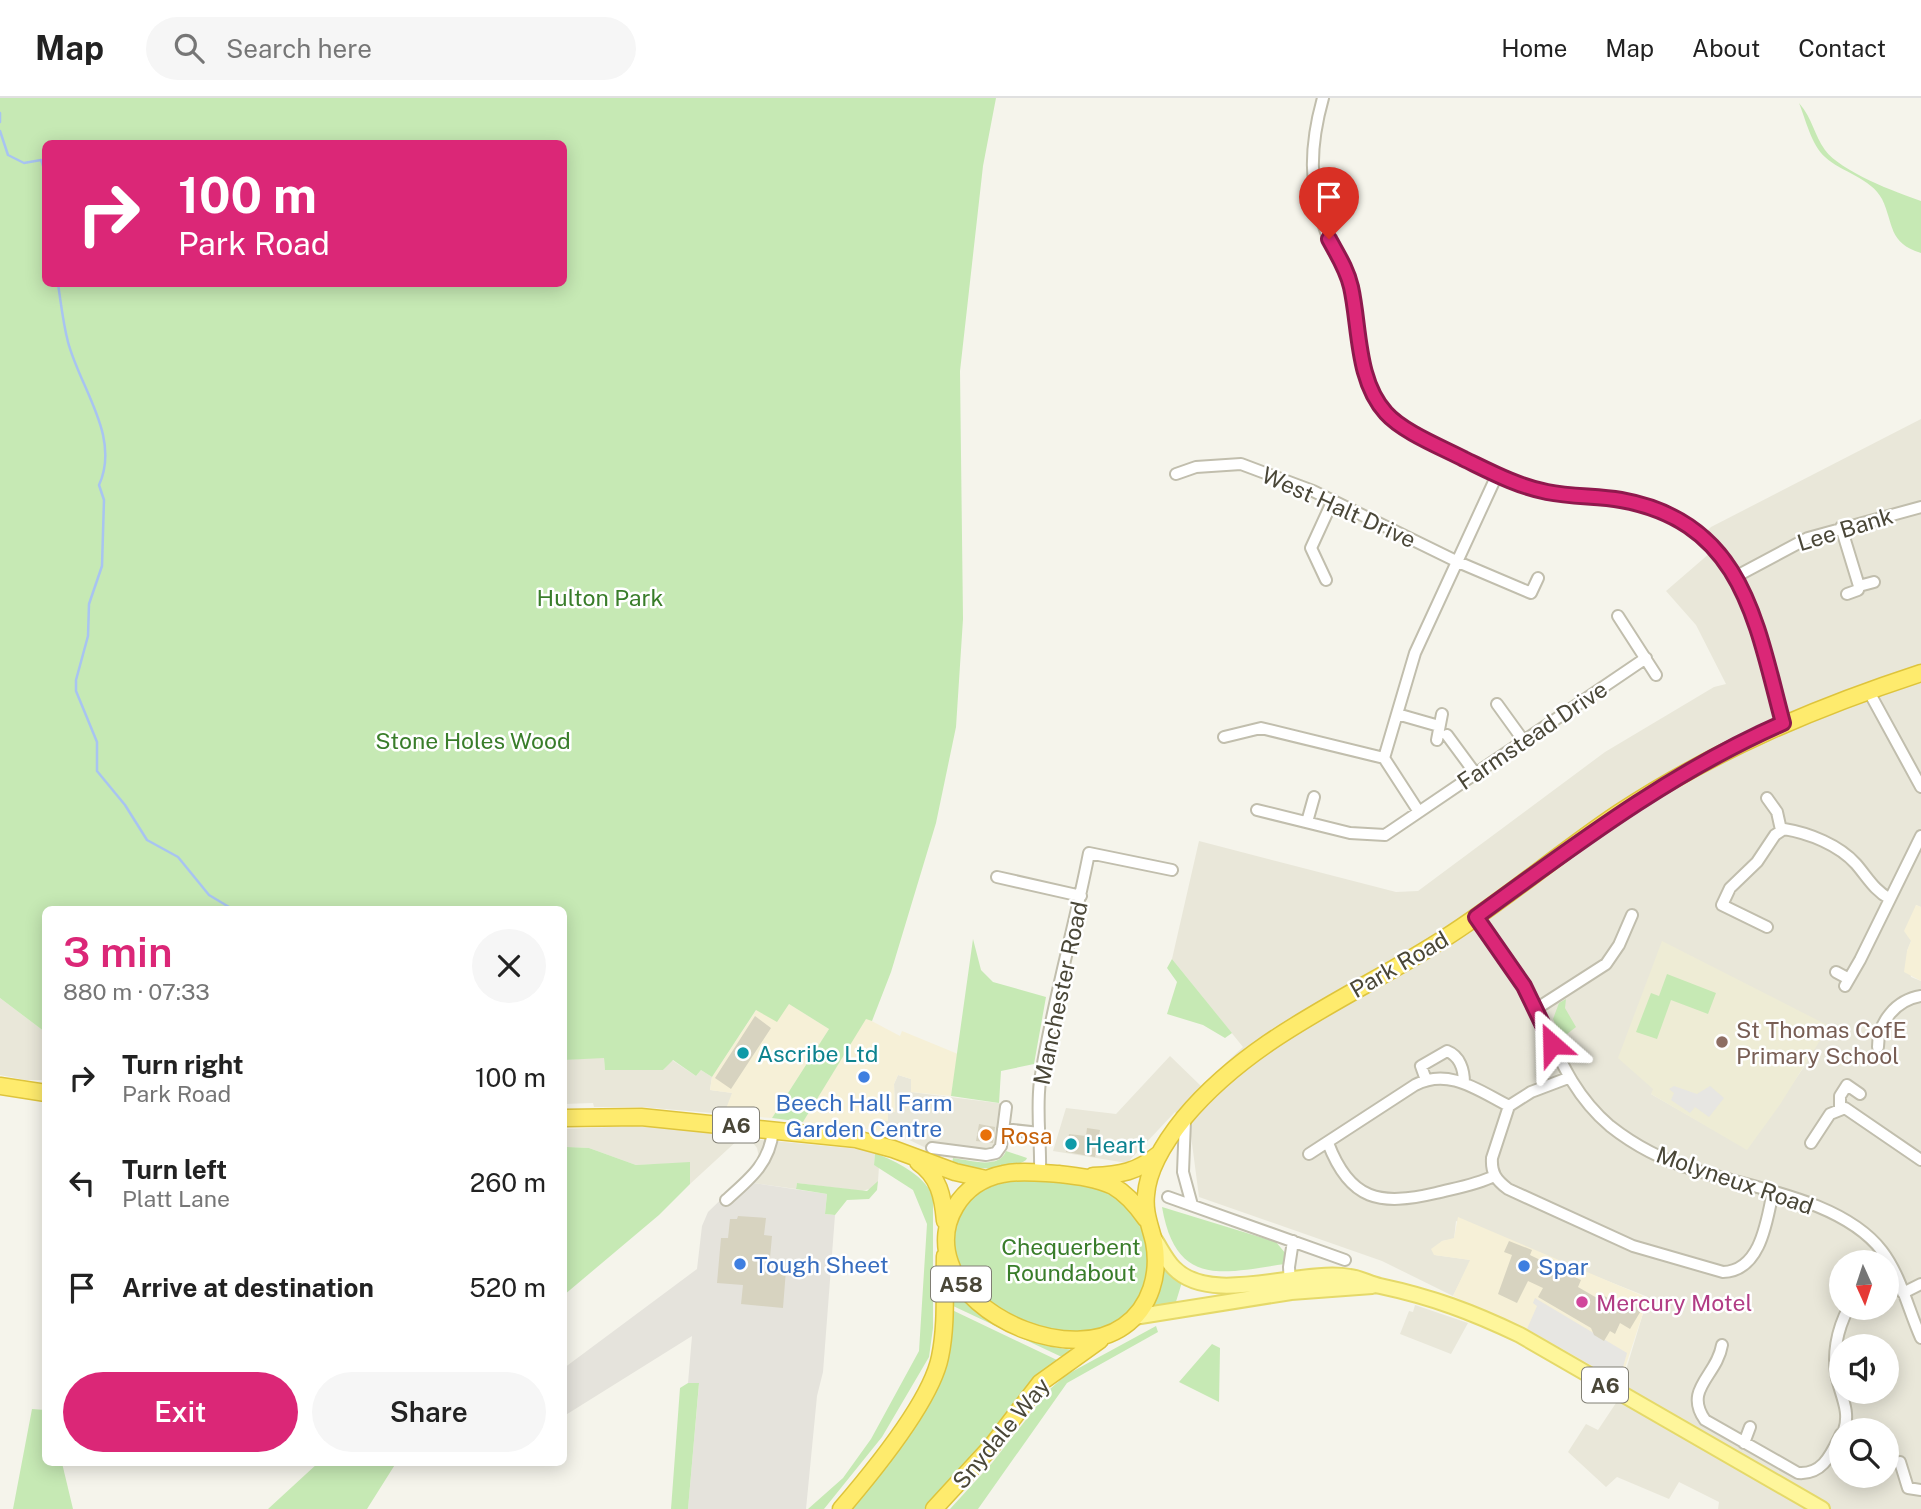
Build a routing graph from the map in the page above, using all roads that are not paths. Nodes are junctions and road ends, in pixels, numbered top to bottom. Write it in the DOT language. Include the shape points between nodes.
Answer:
graph roads {
  1 [pos="1323,98"];
  2 [pos="1176,474"];
  3 [pos="1497,475"];
  4 [pos="1333,500"];
  5 [pos="1921,507"];
  6 [pos="1841,527"];
  7 [pos="1458,562"];
  8 [pos="1735,577"];
  9 [pos="1538,578"];
  10 [pos="1326,580"];
  11 [pos="1874,582"];
  12 [pos="1859,586"];
  13 [pos="1847,594"];
  14 [pos="1618,616"];
  15 [pos="1646,658"];
  16 [pos="1921,673"];
  17 [pos="1656,675"];
  18 [pos="1868,690"];
  19 [pos="1503,706"];
  20 [pos="1397,714"];
  21 [pos="1442,714"];
  22 [pos="1783,723"];
  23 [pos="1439,726"];
  24 [pos="1224,737"];
  25 [pos="1523,740"];
  26 [pos="1384,758"];
  27 [pos="1475,773"];
  28 [pos="1921,787"];
  29 [pos="1314,797"];
  30 [pos="1767,798"];
  31 [pos="1257,810"];
  32 [pos="1419,812"];
  33 [pos="1307,822"];
  34 [pos="1782,830"];
  35 [pos="1921,836"];
  36 [pos="1172,870"];
  37 [pos="997,877"];
  38 [pos="1081,896"];
  39 [pos="1890,899"];
  40 [pos="1632,915"];
  41 [pos="1476,917"];
  42 [pos="1768,928"];
  43 [pos="1836,972"];
  44 [pos="1921,996"];
  45 [pos="1536,1009"];
  46 [pos="1878,1047"];
  47 [pos="1568,1078"];
  48 [pos="1426,1080"];
  49 [pos="1464,1083"];
  50 [pos="0,1086"];
  51 [pos="42,1092"];
  52 [pos="1860,1094"];
  53 [pos="1509,1106"];
  54 [pos="1006,1107"];
  55 [pos="1840,1108"];
  56 [pos="1185,1117"];
  57 [pos="567,1118"];
  58 [pos="1003,1129"];
  59 [pos="773,1130"];
  60 [pos="1040,1133"];
  61 [pos="1328,1143"];
  62 [pos="1811,1143"];
  63 [pos="932,1148"];
  64 [pos="905,1154"];
  65 [pos="1159,1154"];
  66 [pos="1309,1154"];
  67 [pos="1921,1160"];
  68 [pos="1040,1173"];
  69 [pos="1076,1176"];
  70 [pos="1494,1176"];
  71 [pos="986,1179"];
  72 [pos="1773,1191"];
  73 [pos="1168,1196"];
  74 [pos="726,1200"];
  75 [pos="1192,1205"];
  76 [pos="1146,1219"];
  77 [pos="946,1227"];
  78 [pos="1153,1235"];
  79 [pos="1293,1241"];
  80 [pos="946,1246"];
  81 [pos="1879,1250"];
  82 [pos="1345,1260"];
  83 [pos="1921,1284"];
  84 [pos="1290,1285"];
  85 [pos="1899,1285"];
  86 [pos="1903,1293"];
  87 [pos="1134,1317"];
  88 [pos="1843,1320"];
  89 [pos="1105,1336"];
  90 [pos="1921,1338"];
  91 [pos="1722,1345"];
  92 [pos="1845,1418"];
  93 [pos="1751,1427"];
  94 [pos="1744,1443"];
  95 [pos="1829,1456"];
  96 [pos="1900,1462"];
  97 [pos="1921,1490"];
  98 [pos="841,1509"];
  99 [pos="934,1509"];
  100 [pos="1822,1509"];
  1 -- 3 [label="street" via="1311,153 1313,180 1325,230 1350,284 1374,396 1396,422"];
  2 -- 4 [label="street, West Halt Drive" via="1196,467 1241,464"];
  3 -- 7 [label="street"];
  3 -- 8 [label="street" via="1548,492 1617,499 1656,509 1709,540"];
  4 -- 7 [label="street, West Halt Drive"];
  4 -- 10 [label="street" via="1311,548"];
  5 -- 6 [label="street, Lee Bank"];
  6 -- 8 [label="street, Lee Bank" via="1791,545"];
  6 -- 12 [label="street"];
  7 -- 9 [label="street, West Halt Drive" via="1531,593"];
  7 -- 20 [label="street" via="1415,653"];
  8 -- 22 [label="street" via="1760,636"];
  11 -- 12 [label="street"];
  12 -- 13 [label="street"];
  14 -- 15 [label="street"];
  15 -- 17 [label="street"];
  15 -- 25 [label="street, Farmstead Drive"];
  16 -- 18 [label="highway, Park Road / A58"];
  18 -- 22 [label="highway, Park Road / A58"];
  18 -- 28 [label="street"];
  19 -- 25 [label="street"];
  20 -- 23 [label="street"];
  20 -- 26 [label="street"];
  21 -- 23 [label="street"];
  22 -- 41 [label="highway, Park Road / A58" via="1636,802"];
  23 -- 27 [label="street" via="1442,737"];
  24 -- 26 [label="street" via="1261,728"];
  25 -- 27 [label="street, Farmstead Drive"];
  26 -- 32 [label="street"];
  27 -- 32 [label="street, Farmstead Drive"];
  29 -- 33 [label="street"];
  30 -- 34 [label="street"];
  31 -- 33 [label="street, Farmstead Drive"];
  32 -- 33 [label="street, Farmstead Drive" via="1377,836"];
  34 -- 39 [label="street" via="1830,845 1850,858"];
  34 -- 42 [label="street" via="1730,888 1722,905"];
  35 -- 39 [label="street"];
  36 -- 38 [label="street, Manchester Road" via="1089,853"];
  37 -- 38 [label="street"];
  38 -- 60 [label="street, Manchester Road" via="1052,1008 1039,1092"];
  39 -- 43 [label="street" via="1847,982"];
  40 -- 45 [label="street" via="1605,964"];
  41 -- 45 [label="street, Molyneux Road"];
  41 -- 56 [label="highway, Park Road / A58" via="1250,1054"];
  44 -- 46 [label="street" via="1905,1001 1889,1015 1878,1034"];
  45 -- 47 [label="street, Molyneux Road"];
  47 -- 53 [label="street"];
  47 -- 72 [label="street, Molyneux Road" via="1598,1116 1652,1152 1695,1170"];
  48 -- 49 [label="street" via="1439,1077"];
  48 -- 49 [label="street" via="1421,1066 1447,1051 1463,1068"];
  48 -- 61 [label="street"];
  49 -- 53 [label="street"];
  50 -- 51 [label="highway"];
  52 -- 55 [label="street" via="1847,1085 1839,1096"];
  53 -- 70 [label="street" via="1492,1158"];
  54 -- 58 [label="street, Manchester Road"];
  55 -- 62 [label="street" via="1830,1114"];
  55 -- 67 [label="street"];
  56 -- 65 [label="highway, Park Road / A58"];
  56 -- 75 [label="street" via="1183,1172"];
  57 -- 59 [label="highway, A6" via="641,1117"];
  58 -- 60 [label="street"];
  58 -- 63 [label="street, Manchester Road" via="999,1150 991,1155"];
  59 -- 64 [label="highway, A6" via="856,1139"];
  59 -- 74 [label="street" via="767,1158"];
  60 -- 68 [label="street, Manchester Road"];
  61 -- 66 [label="street"];
  61 -- 70 [label="street" via="1342,1174 1358,1190 1376,1198 1409,1199"];
  64 -- 71 [label="highway, A6"];
  64 -- 77 [label="highway, A6" via="936,1180"];
  65 -- 69 [label="highway, Park Road / A58" via="1122,1175"];
  65 -- 76 [label="highway, Park Road / A58" via="1147,1186"];
  68 -- 69 [label="highway, A58"];
  68 -- 71 [label="highway, A58"];
  69 -- 76 [label="highway, A58" via="1122,1192"];
  70 -- 72 [label="street" via="1507,1189 1633,1247 1723,1272 1742,1267 1757,1248"];
  71 -- 77 [label="highway, A58" via="960,1198"];
  72 -- 81 [label="street, Molyneux Road" via="1844,1220"];
  73 -- 75 [label="street"];
  75 -- 79 [label="street"];
  76 -- 78 [label="highway, A58"];
  77 -- 80 [label="highway, A58"];
  78 -- 84 [label="main road, A6" via="1175,1269 1200,1283"];
  78 -- 87 [label="highway, A58" via="1156,1272 1146,1302"];
  79 -- 82 [label="street"];
  79 -- 84 [label="street"];
  80 -- 89 [label="highway, A58" via="964,1290 991,1311 1053,1339"];
  80 -- 98 [label="highway, A58" via="942,1345 936,1372 892,1446"];
  83 -- 86 [label="street"];
  84 -- 87 [label="main road, A6"];
  84 -- 100 [label="main road, A6" via="1378,1286 1447,1302 1520,1335"];
  85 -- 86 [label="street, Molyneux Road"];
  86 -- 90 [label="street, Molyneux Road"];
  87 -- 89 [label="highway, A58"];
  88 -- 92 [label="street" via="1836,1348"];
  89 -- 99 [label="highway, Snydale Way / A58" via="1040,1383 991,1447"];
  91 -- 94 [label="street" via="1724,1359 1697,1395 1697,1408 1705,1420"];
  93 -- 94 [label="street"];
  94 -- 95 [label="street" via="1804,1473 1824,1465"];
  96 -- 97 [label="street" via="1908,1488"];
}
